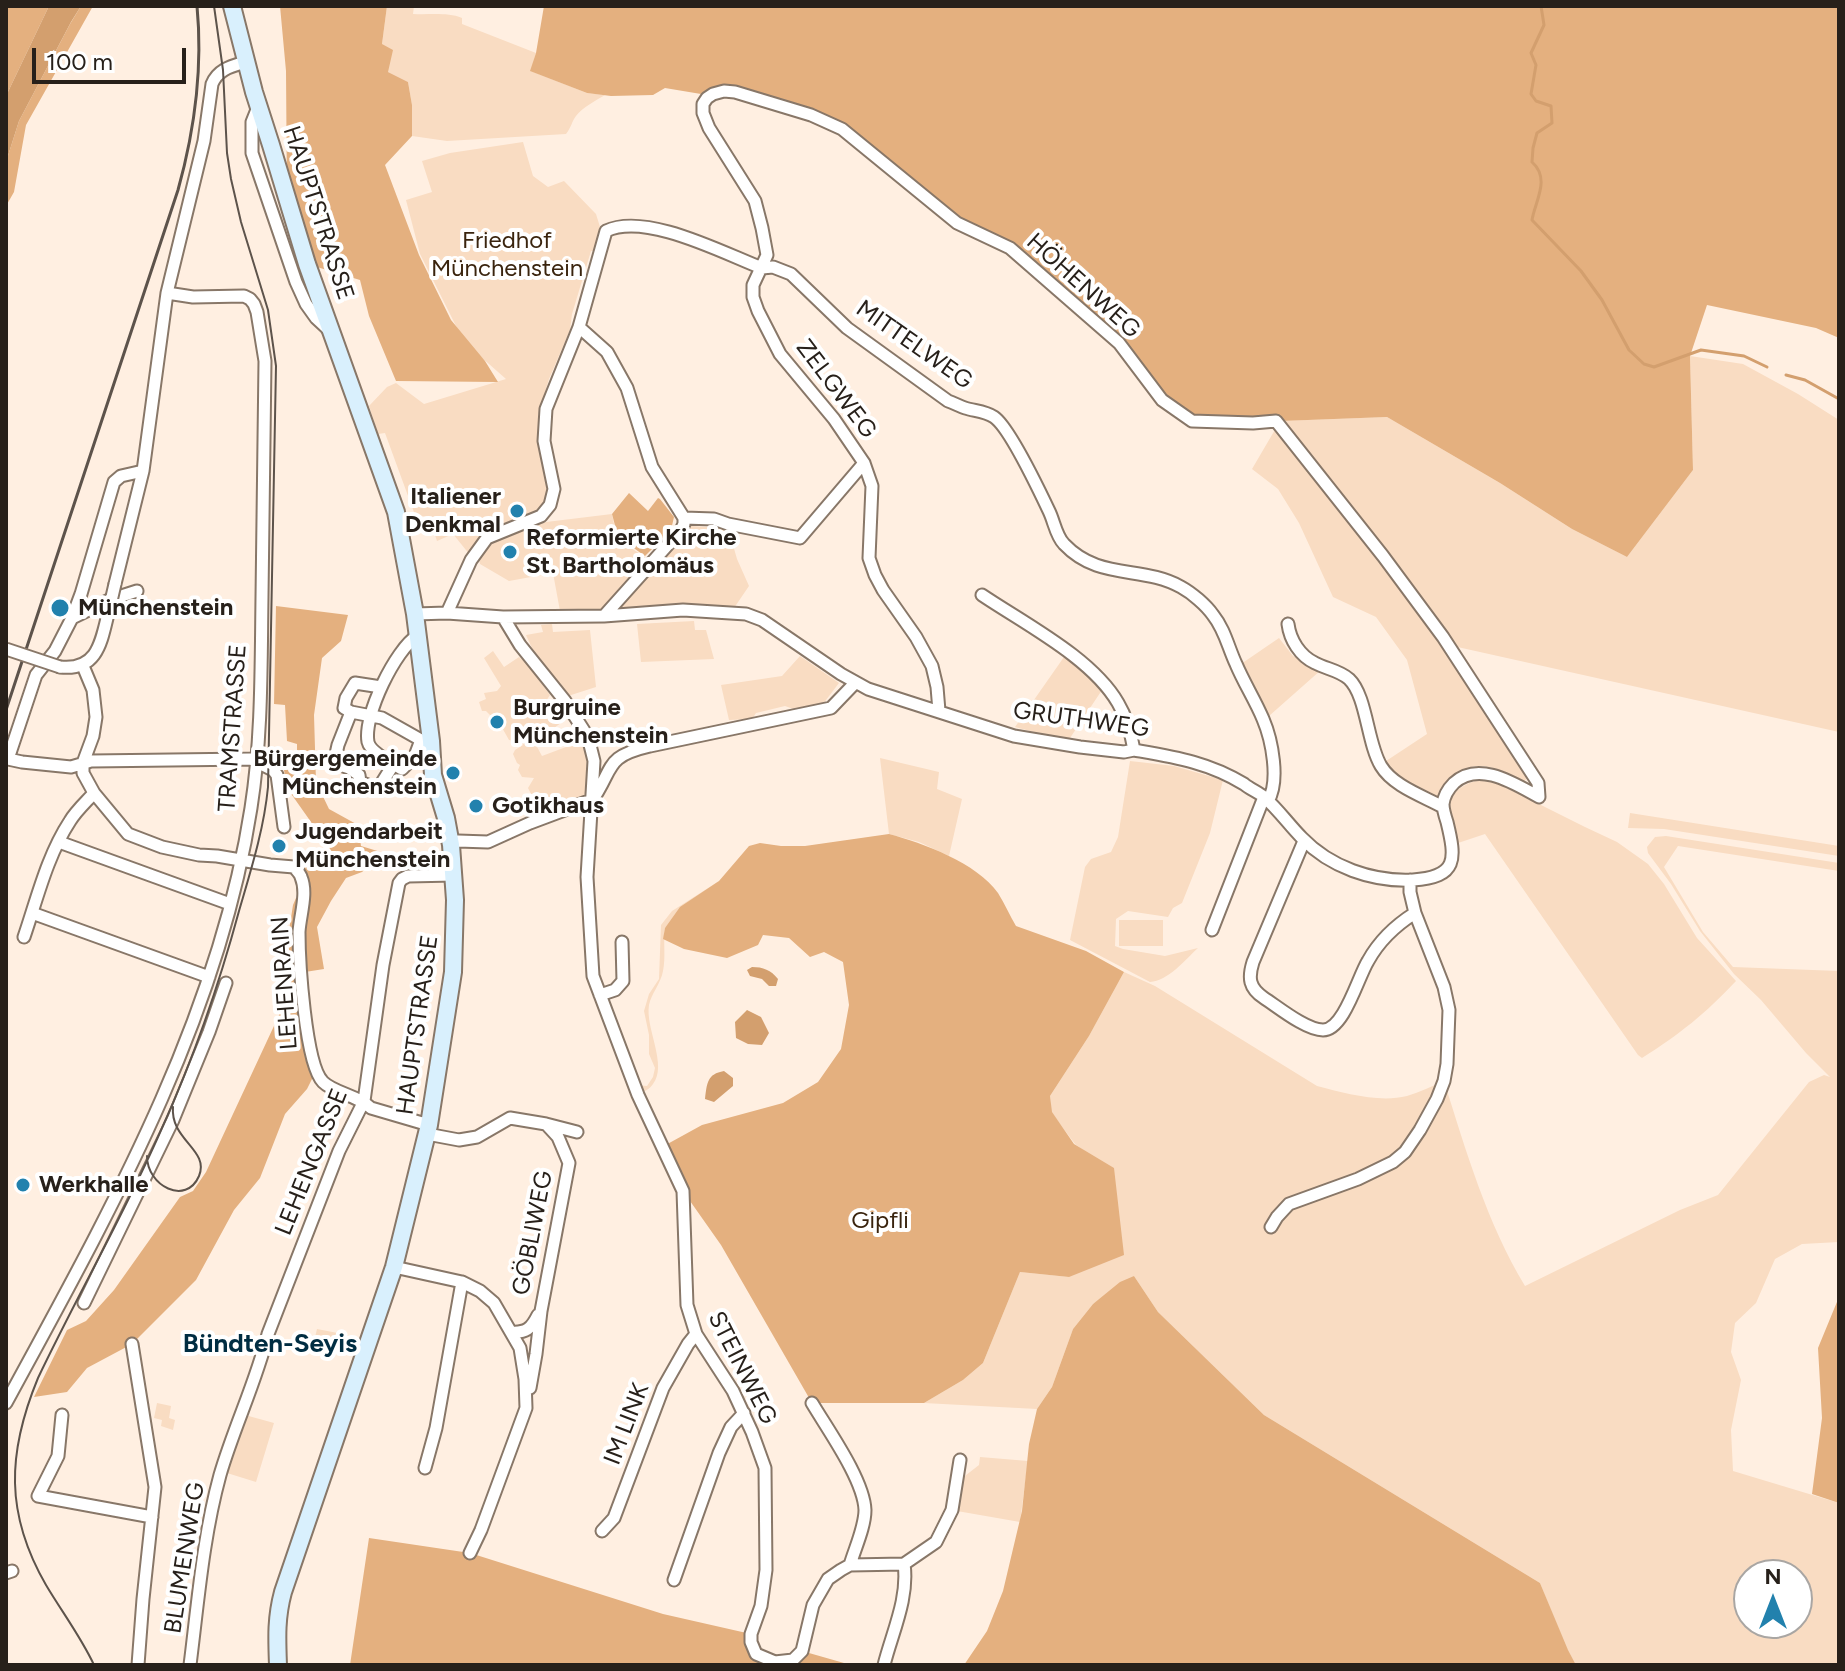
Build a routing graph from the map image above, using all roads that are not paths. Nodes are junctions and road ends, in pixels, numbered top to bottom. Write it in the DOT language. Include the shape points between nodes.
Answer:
graph roads {
  1 [pos="232,6"];
  2 [pos="245,62"];
  3 [pos="707,98"];
  4 [pos="762,268"];
  5 [pos="167,293"];
  6 [pos="579,327"];
  7 [pos="864,463"];
  8 [pos="143,471"];
  9 [pos="684,518"];
  10 [pos="137,591"];
  11 [pos="982,595"];
  12 [pos="447,613"];
  13 [pos="415,614"];
  14 [pos="604,616"];
  15 [pos="503,617"];
  16 [pos="72,618"];
  17 [pos="1288,624"];
  18 [pos="417,636"];
  19 [pos="6,649"];
  20 [pos="83,666"];
  21 [pos="855,683"];
  22 [pos="381,687"];
  23 [pos="939,711"];
  24 [pos="351,712"];
  25 [pos="369,716"];
  26 [pos="426,741"];
  27 [pos="1134,750"];
  28 [pos="8,759"];
  29 [pos="257,762"];
  30 [pos="83,763"];
  31 [pos="393,765"];
  32 [pos="94,793"];
  33 [pos="1266,799"];
  34 [pos="591,802"];
  35 [pos="1443,807"];
  36 [pos="284,827"];
  37 [pos="1304,841"];
  38 [pos="59,842"];
  39 [pos="451,845"];
  40 [pos="241,860"];
  41 [pos="454,875"];
  42 [pos="1410,880"];
  43 [pos="230,904"];
  44 [pos="32,913"];
  45 [pos="1415,913"];
  46 [pos="1212,930"];
  47 [pos="24,937"];
  48 [pos="622,942"];
  49 [pos="209,977"];
  50 [pos="226,983"];
  51 [pos="600,995"];
  52 [pos="364,1101"];
  53 [pos="546,1124"];
  54 [pos="428,1129"];
  55 [pos="577,1132"];
  56 [pos="1271,1227"];
  57 [pos="394,1267"];
  58 [pos="462,1282"];
  59 [pos="84,1303"];
  60 [pos="541,1311"];
  61 [pos="511,1332"];
  62 [pos="696,1334"];
  63 [pos="132,1344"];
  64 [pos="6,1403"];
  65 [pos="812,1403"];
  66 [pos="526,1408"];
  67 [pos="744,1413"];
  68 [pos="62,1415"];
  69 [pos="226,1458"];
  70 [pos="960,1460"];
  71 [pos="425,1468"];
  72 [pos="152,1517"];
  73 [pos="602,1531"];
  74 [pos="470,1553"];
  75 [pos="904,1564"];
  76 [pos="850,1565"];
  77 [pos="674,1580"];
  78 [pos="138,1665"];
  79 [pos="190,1665"];
  80 [pos="278,1665"];
  81 [pos="884,1665"];
  1 -- 2 [label="main road, HAUPTSTRASSE"];
  2 -- 5 [label="street" via="213,80 204,141"];
  2 -- 13 [label="main road, HAUPTSTRASSE" via="307,264 396,512"];
  3 -- 4 [label="street, ZELGWEG" via="703,113 709,128 755,201 767,255"];
  3 -- 35 [label="street, HÖHENWEG" via="735,92 842,129 957,223 1010,248 1119,343 1162,400 1192,421 1276,421 1443,637 1538,783 1539,797 1491,774 1471,774 1449,789"];
  4 -- 6 [label="street, MITTELWEG" via="659,228 614,227 606,231"];
  4 -- 7 [label="street, ZELGWEG" via="753,297 780,354"];
  4 -- 33 [label="street, MITTELWEG" via="791,274 847,328 948,401 994,417 1007,431 1062,541 1079,556 1098,567 1164,579 1211,612 1264,721 1275,779"];
  5 -- 8 [label="street"];
  5 -- 29 [label="street, TRAMSTRASSE" via="244,296 254,304 260,327 265,361"];
  6 -- 9 [label="street" via="607,352 627,388 652,467"];
  6 -- 12 [label="street" via="546,409 544,441 554,489 550,505 541,516 487,538"];
  7 -- 9 [label="street" via="800,538 714,519"];
  7 -- 23 [label="street, ZELGWEG" via="872,486 869,558 883,590 932,666"];
  8 -- 16 [label="street" via="114,482"];
  8 -- 20 [label="street, bridge" via="103,634 93,658"];
  9 -- 14 [label="street" via="681,530"];
  10 -- 16 [label="street"];
  11 -- 27 [label="street" via="1096,674 1119,703"];
  12 -- 13 [label="street, GRUTHWEG"];
  12 -- 15 [label="street, GRUTHWEG"];
  13 -- 18 [label="main road, HAUPTSTRASSE"];
  14 -- 15 [label="street, GRUTHWEG"];
  14 -- 21 [label="street, GRUTHWEG" via="683,610 746,614"];
  15 -- 34 [label="street, STEINWEG" via="588,737 594,761"];
  16 -- 28 [label="street" via="36,675"];
  17 -- 35 [label="street" via="1294,644 1307,658 1353,684 1380,766 1390,778"];
  18 -- 22 [label="street"];
  18 -- 26 [label="main road, HAUPTSTRASSE"];
  19 -- 20 [label="street, bridge" via="60,667"];
  20 -- 30 [label="street" via="96,717"];
  21 -- 23 [label="street, GRUTHWEG"];
  21 -- 34 [label="street" via="831,708 622,754"];
  22 -- 24 [label="street" via="355,683 344,708"];
  22 -- 25 [label="street"];
  23 -- 27 [label="street, GRUTHWEG" via="1028,739"];
  24 -- 25 [label="street"];
  24 -- 31 [label="street" via="334,763 378,789"];
  25 -- 26 [label="street"];
  25 -- 31 [label="street" via="370,747"];
  26 -- 31 [label="street" via="402,769"];
  26 -- 39 [label="main road, HAUPTSTRASSE"];
  27 -- 33 [label="street, GRUTHWEG" via="1197,762"];
  28 -- 30 [label="street" via="71,767"];
  29 -- 30 [label="street" via="243,758"];
  29 -- 36 [label="street" via="277,775"];
  29 -- 40 [label="street, TRAMSTRASSE"];
  30 -- 32 [label="street, LEHENRAIN"];
  32 -- 38 [label="street"];
  32 -- 40 [label="street, LEHENRAIN" via="128,834 162,847"];
  33 -- 37 [label="street, GRUTHWEG"];
  33 -- 46 [label="street, MITTELWEG"];
  34 -- 39 [label="street" via="488,842"];
  34 -- 51 [label="street, STEINWEG" via="591,967"];
  35 -- 42 [label="street, GRUTHWEG" via="1452,861 1438,875"];
  37 -- 42 [label="street, GRUTHWEG" via="1344,868"];
  37 -- 45 [label="street" via="1249,973 1256,993 1309,1027 1324,1030 1336,1025 1369,959 1396,925"];
  38 -- 43 [label="street"];
  38 -- 44 [label="street"];
  39 -- 41 [label="main road, HAUPTSTRASSE"];
  40 -- 43 [label="street, TRAMSTRASSE"];
  40 -- 52 [label="street, LEHENRAIN" via="294,867 301,877 299,931 311,1057 323,1083"];
  41 -- 52 [label="street, LEHENGASSE" via="408,876 399,883"];
  41 -- 54 [label="main road, HAUPTSTRASSE" via="453,972"];
  42 -- 45 [label="street"];
  43 -- 49 [label="street, TRAMSTRASSE"];
  44 -- 47 [label="street"];
  44 -- 49 [label="street"];
  45 -- 56 [label="street" via="1449,1010 1444,1081 1405,1152 1358,1179 1289,1204"];
  48 -- 51 [label="street" via="623,981"];
  49 -- 64 [label="street, TRAMSTRASSE" via="131,1164"];
  50 -- 59 [label="street" via="173,1120"];
  51 -- 62 [label="street, STEINWEG" via="638,1095 683,1191 687,1305"];
  52 -- 54 [label="street, LEHENRAIN"];
  52 -- 69 [label="street, LEHENGASSE" via="272,1321"];
  53 -- 54 [label="street, LEHENRAIN" via="510,1118 477,1137 459,1140"];
  53 -- 55 [label="street, LEHENRAIN"];
  53 -- 60 [label="street, GÖBLIWEG" via="569,1163"];
  54 -- 57 [label="main road, HAUPTSTRASSE"];
  57 -- 58 [label="street"];
  57 -- 80 [label="main road, HAUPTSTRASSE" via="278,1613"];
  58 -- 61 [label="street" via="494,1303"];
  58 -- 71 [label="street"];
  60 -- 61 [label="street, GÖBLIWEG" via="532,1327"];
  60 -- 66 [label="street, GÖBLIWEG"];
  61 -- 66 [label="street" via="520,1348"];
  62 -- 67 [label="street, STEINWEG"];
  62 -- 73 [label="street, IM LINK" via="663,1388 614,1518"];
  63 -- 72 [label="street" via="155,1487"];
  65 -- 76 [label="street" via="863,1494 865,1513"];
  66 -- 74 [label="street"];
  67 -- 76 [label="street, STEINWEG" via="765,1468 766,1570 751,1634 756,1654 775,1662 793,1660 802,1651 813,1605 828,1579"];
  67 -- 77 [label="street" via="719,1453"];
  68 -- 72 [label="street" via="58,1456 38,1496"];
  69 -- 79 [label="street, BLUMENWEG" via="208,1529"];
  70 -- 75 [label="street" via="952,1510 936,1542"];
  72 -- 78 [label="street"];
  75 -- 76 [label="street"];
  75 -- 81 [label="street" via="903,1597"];
}
